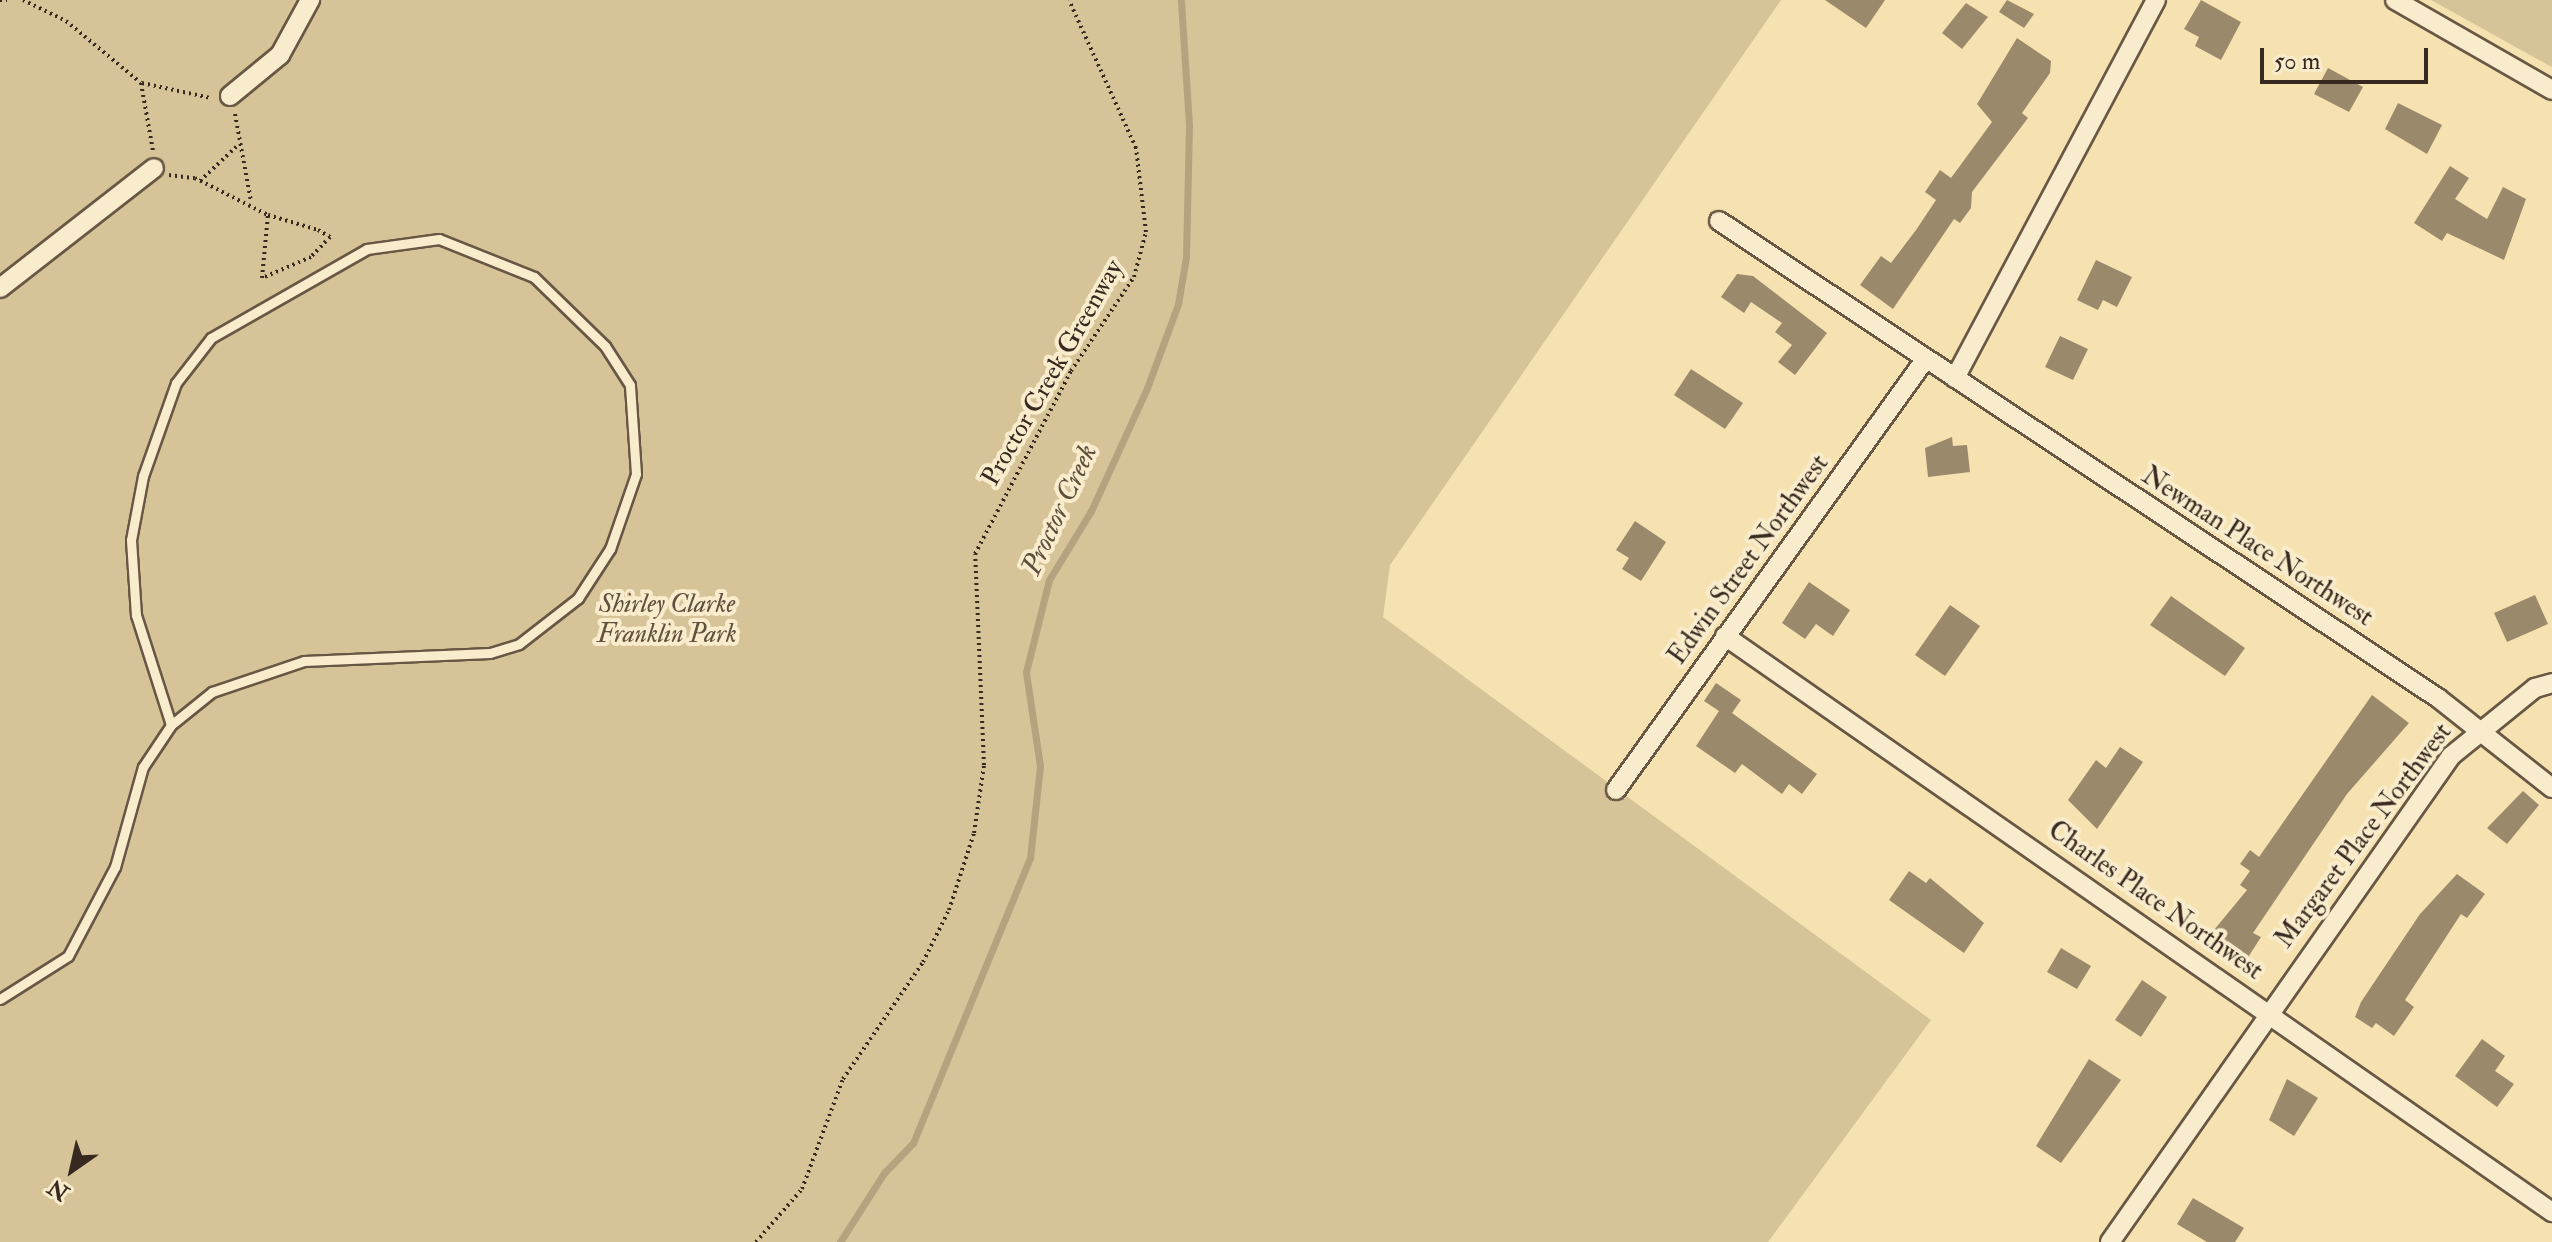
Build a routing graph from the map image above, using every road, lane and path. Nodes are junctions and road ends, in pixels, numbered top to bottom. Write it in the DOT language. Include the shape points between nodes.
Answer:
graph roads {
  1 [pos="0,0"];
  2 [pos="7,0"];
  3 [pos="23,0"];
  4 [pos="310,0"];
  5 [pos="1069,0"];
  6 [pos="2156,0"];
  7 [pos="2395,0"];
  8 [pos="141,83"];
  9 [pos="2552,90"];
  10 [pos="230,96"];
  11 [pos="236,147"];
  12 [pos="154,168"];
  13 [pos="200,181"];
  14 [pos="251,201"];
  15 [pos="268,215"];
  16 [pos="1719,221"];
  17 [pos="0,288"];
  18 [pos="1924,361"];
  19 [pos="1955,378"];
  20 [pos="1725,636"];
  21 [pos="2552,683"];
  22 [pos="171,725"];
  23 [pos="2475,732"];
  24 [pos="2552,788"];
  25 [pos="1616,790"];
  26 [pos="0,999"];
  27 [pos="2268,1010"];
  28 [pos="2552,1212"];
  29 [pos="756,1242"];
  30 [pos="2110,1242"];
  1 -- 2 [label="path"];
  3 -- 8 [label="path" via="66,21"];
  4 -- 10 [label="street" via="280,55"];
  5 -- 29 [label="path, Proctor Creek Greenway" via="1136,148 1146,232 1134,277 1071,371 975,554 984,765 974,833 949,910 923,962 843,1079 802,1189"];
  6 -- 19 [label="street"];
  7 -- 9 [label="street"];
  8 -- 10 [label="path"];
  8 -- 12 [label="path"];
  10 -- 11 [label="path"];
  11 -- 13 [label="path"];
  11 -- 14 [label="path"];
  12 -- 13 [label="path"];
  12 -- 17 [label="street"];
  13 -- 14 [label="path"];
  14 -- 15 [label="path"];
  15 -- 15 [label="path" via="318,230 330,237 311,257 262,278"];
  16 -- 18 [label="street, Newman Place Northwest"];
  18 -- 19 [label="street, Newman Place Northwest"];
  18 -- 20 [label="street, Edwin Street Northwest"];
  19 -- 23 [label="street, Newman Place Northwest" via="2438,698"];
  20 -- 25 [label="street, Edwin Street Northwest"];
  20 -- 27 [label="street, Charles Place Northwest"];
  21 -- 23 [label="street, Margaret Place Northwest"];
  22 -- 22 [label="lane" via="212,692 304,661 490,653 519,644 578,598 610,549 636,474 630,385 605,346 534,277 439,239 367,249 211,338 176,383 143,476 131,540 136,615"];
  22 -- 26 [label="lane" via="143,767 93,919 68,956"];
  23 -- 24 [label="street, Newman Place Northwest"];
  23 -- 27 [label="street, Margaret Place Northwest"];
  27 -- 28 [label="street, Charles Place Northwest"];
  27 -- 30 [label="street, Margaret Place Northwest"];
}
